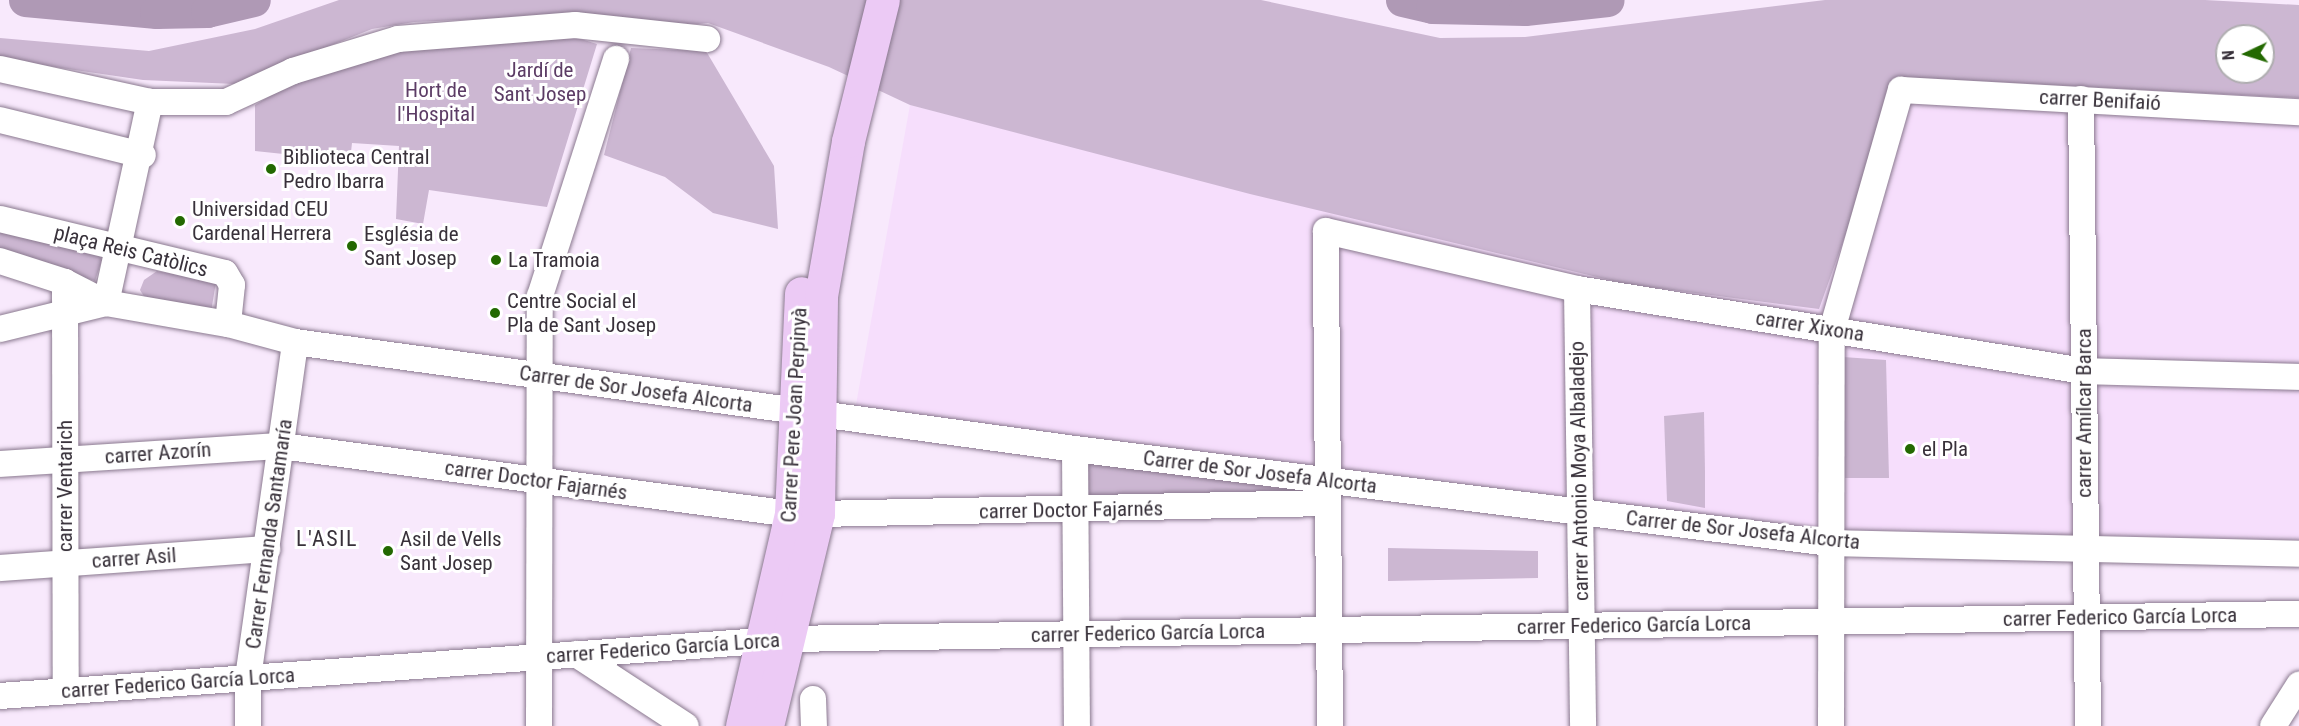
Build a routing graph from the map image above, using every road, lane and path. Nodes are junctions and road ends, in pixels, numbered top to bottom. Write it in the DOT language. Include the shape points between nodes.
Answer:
graph roads {
  1 [pos="861,0"];
  2 [pos="883,0"];
  3 [pos="707,39"];
  4 [pos="616,59"];
  5 [pos="0,69"];
  6 [pos="2081,99"];
  7 [pos="150,102"];
  8 [pos="2299,112"];
  9 [pos="0,120"];
  10 [pos="838,139"];
  11 [pos="143,155"];
  12 [pos="0,219"];
  13 [pos="122,249"];
  14 [pos="0,261"];
  15 [pos="65,282"];
  16 [pos="1577,289"];
  17 [pos="106,303"];
  18 [pos="65,314"];
  19 [pos="228,324"];
  20 [pos="0,329"];
  21 [pos="1832,330"];
  22 [pos="295,342"];
  23 [pos="2084,371"];
  24 [pos="540,375"];
  25 [pos="2299,377"];
  26 [pos="807,412"];
  27 [pos="281,446"];
  28 [pos="1075,449"];
  29 [pos="65,459"];
  30 [pos="0,464"];
  31 [pos="540,481"];
  32 [pos="1325,492"];
  33 [pos="1076,510"];
  34 [pos="1580,512"];
  35 [pos="805,514"];
  36 [pos="1830,543"];
  37 [pos="267,549"];
  38 [pos="2085,551"];
  39 [pos="2299,554"];
  40 [pos="65,563"];
  41 [pos="0,568"];
  42 [pos="2299,614"];
  43 [pos="2086,618"];
  44 [pos="1831,622"];
  45 [pos="1582,626"];
  46 [pos="1328,630"];
  47 [pos="1077,634"];
  48 [pos="776,639"];
  49 [pos="576,654"];
  50 [pos="540,657"];
  51 [pos="248,678"];
  52 [pos="2299,686"];
  53 [pos="66,691"];
  54 [pos="0,696"];
  55 [pos="813,699"];
  56 [pos="248,726"];
  57 [pos="539,726"];
  58 [pos="686,726"];
  59 [pos="742,726"];
  60 [pos="767,726"];
  61 [pos="814,726"];
  62 [pos="1077,726"];
  63 [pos="1330,726"];
  64 [pos="1583,726"];
  65 [pos="1831,726"];
  66 [pos="2088,726"];
  67 [pos="2273,726"];
  1 -- 10 [label="main road"];
  2 -- 10 [label="main road"];
  3 -- 7 [label="street" via="575,25 398,39 293,70 235,101"];
  4 -- 24 [label="street" via="540,296"];
  5 -- 7 [label="street"];
  6 -- 8 [label="street, carrer Benifaió"];
  6 -- 21 [label="street, carrer Benifaió" via="1901,90"];
  6 -- 23 [label="street, carrer Amílcar Barca"];
  7 -- 11 [label="street"];
  9 -- 11 [label="street"];
  10 -- 26 [label="main road, Carrer Pere Joan Perpinyà"];
  11 -- 13 [label="street"];
  12 -- 13 [label="street, plaça Reis Catòlics"];
  13 -- 17 [label="street"];
  13 -- 19 [label="street, plaça Reis Catòlics" via="225,273 231,285"];
  14 -- 15 [label="street"];
  15 -- 17 [label="street"];
  15 -- 18 [label="street, carrer Ventarich"];
  16 -- 21 [label="street, carrer Xixona"];
  16 -- 32 [label="street, carrer Xixona" via="1326,231"];
  16 -- 34 [label="street, carrer Antonio Moya Albaladejo"];
  17 -- 18 [label="street"];
  17 -- 19 [label="street"];
  18 -- 20 [label="street"];
  18 -- 29 [label="street, carrer Ventarich"];
  19 -- 22 [label="street, Carrer de Sor Josefa Alcorta"];
  21 -- 23 [label="street, carrer Xixona"];
  21 -- 36 [label="street"];
  22 -- 24 [label="street, Carrer de Sor Josefa Alcorta"];
  22 -- 27 [label="street, Carrer Fernanda Santamaría"];
  23 -- 25 [label="street, carrer Xixona"];
  23 -- 38 [label="street, carrer Amílcar Barca"];
  24 -- 26 [label="street, Carrer de Sor Josefa Alcorta"];
  24 -- 31 [label="street"];
  26 -- 28 [label="street, Carrer de Sor Josefa Alcorta"];
  26 -- 35 [label="main road, Carrer Pere Joan Perpinyà"];
  27 -- 29 [label="street, carrer Azorín"];
  27 -- 31 [label="street, carrer Doctor Fajarnés"];
  27 -- 37 [label="street, Carrer Fernanda Santamaría"];
  28 -- 32 [label="street, Carrer de Sor Josefa Alcorta"];
  28 -- 33 [label="street"];
  29 -- 30 [label="street, carrer Azorín"];
  29 -- 40 [label="street, carrer Ventarich"];
  31 -- 35 [label="street, carrer Doctor Fajarnés"];
  31 -- 50 [label="street"];
  32 -- 33 [label="street, carrer Doctor Fajarnés"];
  32 -- 34 [label="street, Carrer de Sor Josefa Alcorta"];
  32 -- 46 [label="street"];
  33 -- 35 [label="street, carrer Doctor Fajarnés"];
  33 -- 47 [label="street"];
  34 -- 36 [label="street, Carrer de Sor Josefa Alcorta"];
  34 -- 45 [label="street, carrer Antonio Moya Albaladejo"];
  35 -- 48 [label="main road, Carrer Pere Joan Perpinyà"];
  36 -- 38 [label="street, Carrer de Sor Josefa Alcorta"];
  36 -- 44 [label="street"];
  37 -- 40 [label="street, carrer Asil"];
  37 -- 51 [label="street, Carrer Fernanda Santamaría"];
  38 -- 39 [label="street, Carrer de Sor Josefa Alcorta"];
  38 -- 43 [label="street, carrer Amílcar Barca"];
  40 -- 41 [label="street, carrer Asil"];
  40 -- 53 [label="street, carrer Ventarich"];
  42 -- 43 [label="street, carrer Federico García Lorca"];
  43 -- 44 [label="street, carrer Federico García Lorca"];
  43 -- 66 [label="street, carrer Amílcar Barca"];
  44 -- 45 [label="street, carrer Federico García Lorca"];
  44 -- 65 [label="street"];
  45 -- 46 [label="street, carrer Federico García Lorca"];
  45 -- 64 [label="street, carrer Antonio Moya Albaladejo"];
  46 -- 47 [label="street, carrer Federico García Lorca"];
  46 -- 63 [label="street"];
  47 -- 48 [label="street, carrer Federico García Lorca"];
  47 -- 62 [label="street"];
  48 -- 49 [label="street, carrer Federico García Lorca"];
  48 -- 59 [label="main road, Carrer Pere Joan Perpinyà"];
  48 -- 60 [label="main road, Carrer Pere Joan Perpinyà"];
  49 -- 50 [label="street, carrer Federico García Lorca"];
  49 -- 58 [label="street"];
  50 -- 51 [label="street, carrer Federico García Lorca"];
  50 -- 57 [label="street"];
  51 -- 53 [label="street, carrer Federico García Lorca"];
  51 -- 56 [label="street, Carrer Fernanda Santamaría"];
  52 -- 67 [label="street"];
  53 -- 54 [label="street, carrer Federico García Lorca"];
  55 -- 61 [label="street"];
}
